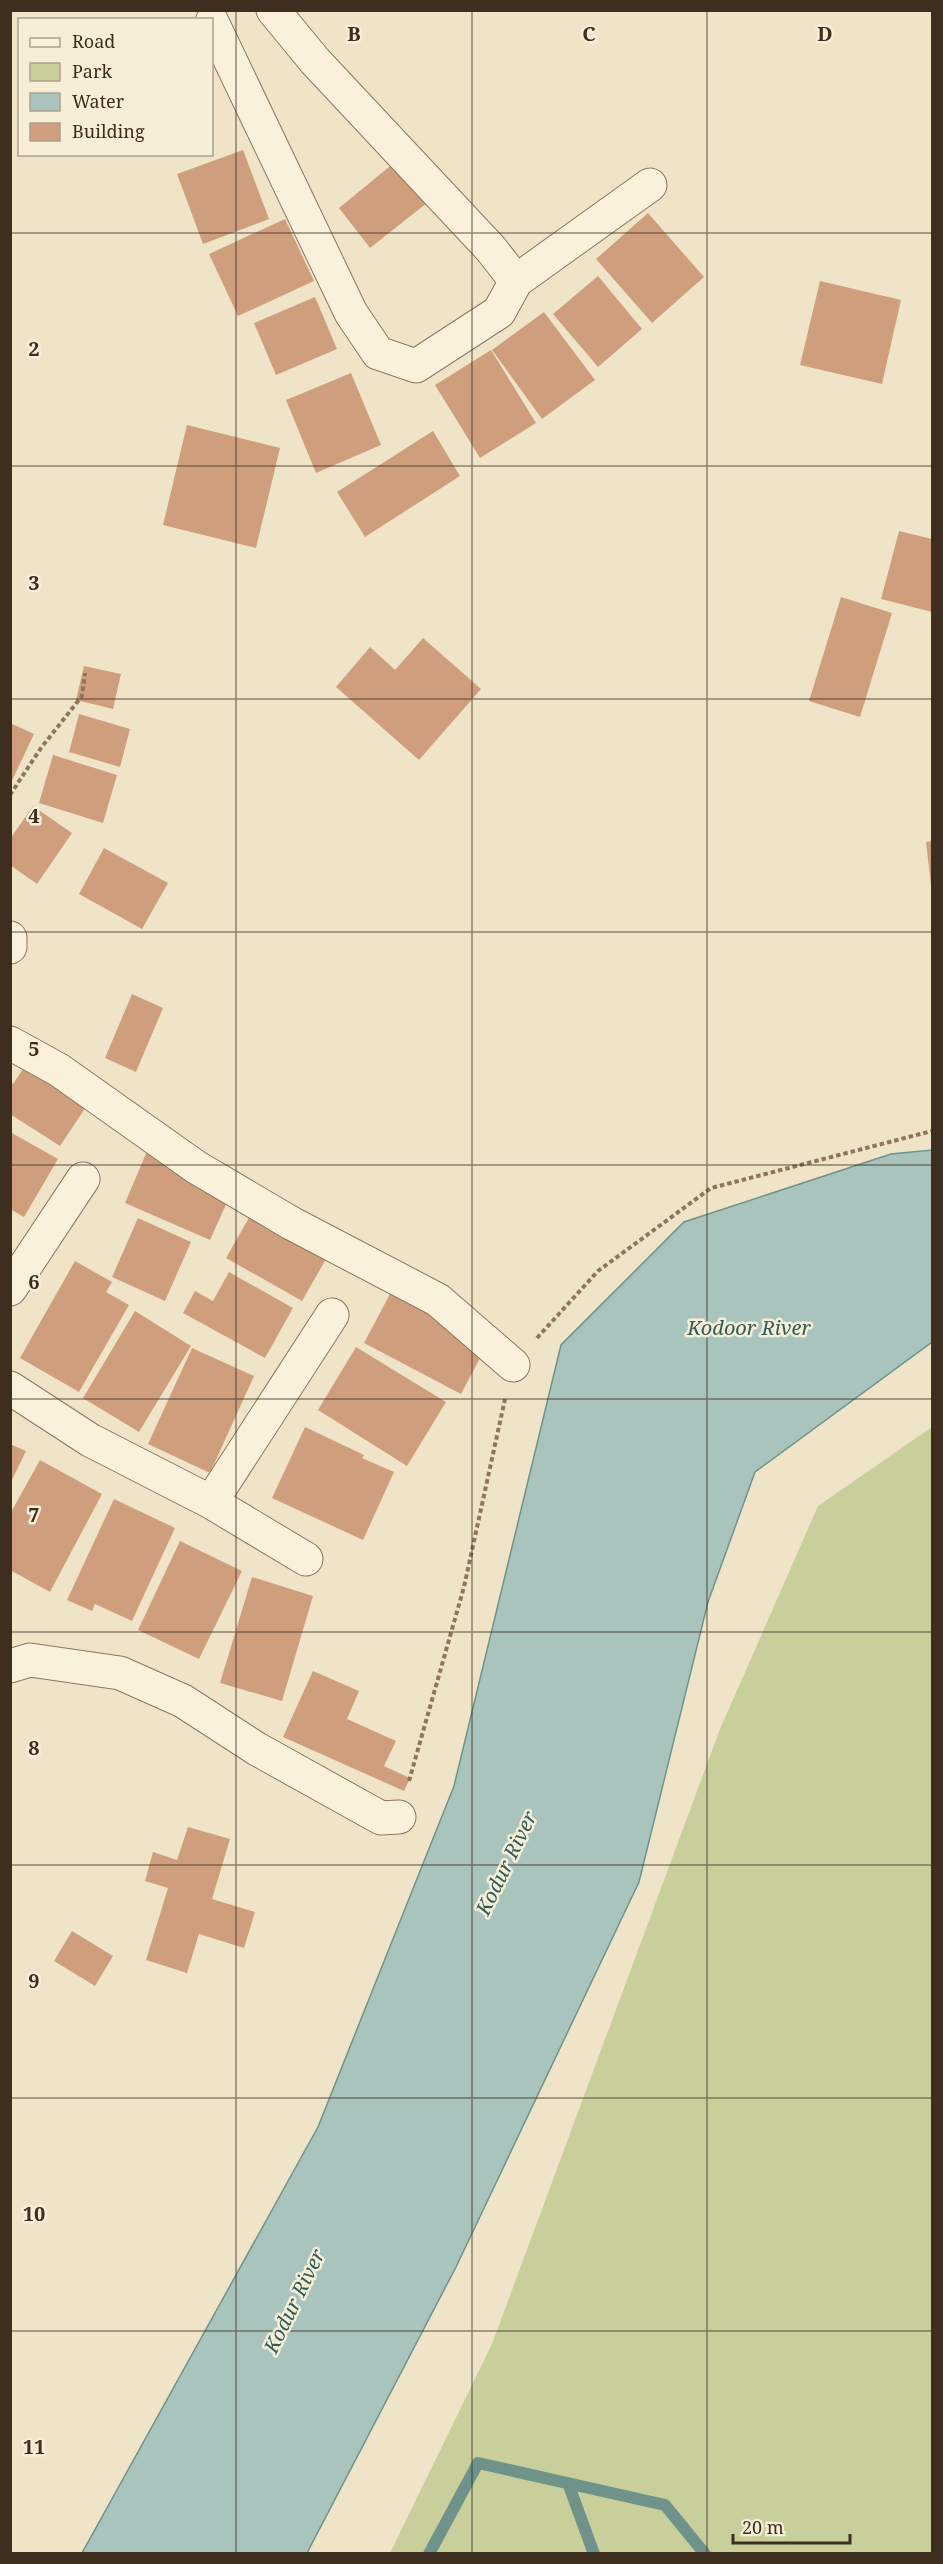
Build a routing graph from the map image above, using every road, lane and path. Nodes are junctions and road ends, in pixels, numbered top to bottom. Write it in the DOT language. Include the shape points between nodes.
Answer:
graph roads {
  1 [pos="273,10"];
  2 [pos="213,25"];
  3 [pos="650,185"];
  4 [pos="516,281"];
  5 [pos="85,673"];
  6 [pos="10,795"];
  7 [pos="10,938"];
  8 [pos="10,947"];
  9 [pos="10,1043"];
  10 [pos="933,1131"];
  11 [pos="83,1179"];
  12 [pos="10,1289"];
  13 [pos="332,1315"];
  14 [pos="513,1365"];
  15 [pos="10,1388"];
  16 [pos="211,1502"];
  17 [pos="306,1559"];
  18 [pos="10,1666"];
  19 [pos="399,1817"];
  1 -- 4 [label="street"];
  2 -- 4 [label="street" via="351,312 378,352 416,366 500,312"];
  3 -- 4 [label="street"];
  5 -- 6 [label="path" via="82,696"];
  7 -- 8 [label="street"];
  9 -- 14 [label="street" via="59,1070 206,1173 291,1223 438,1300"];
  10 -- 14 [label="path" via="711,1188 598,1271"];
  11 -- 12 [label="street"];
  13 -- 16 [label="street"];
  14 -- 19 [label="path" via="464,1587"];
  15 -- 16 [label="street" via="90,1440"];
  16 -- 17 [label="street"];
  18 -- 19 [label="street" via="30,1660 120,1673 183,1701 257,1749 381,1818"];
}
